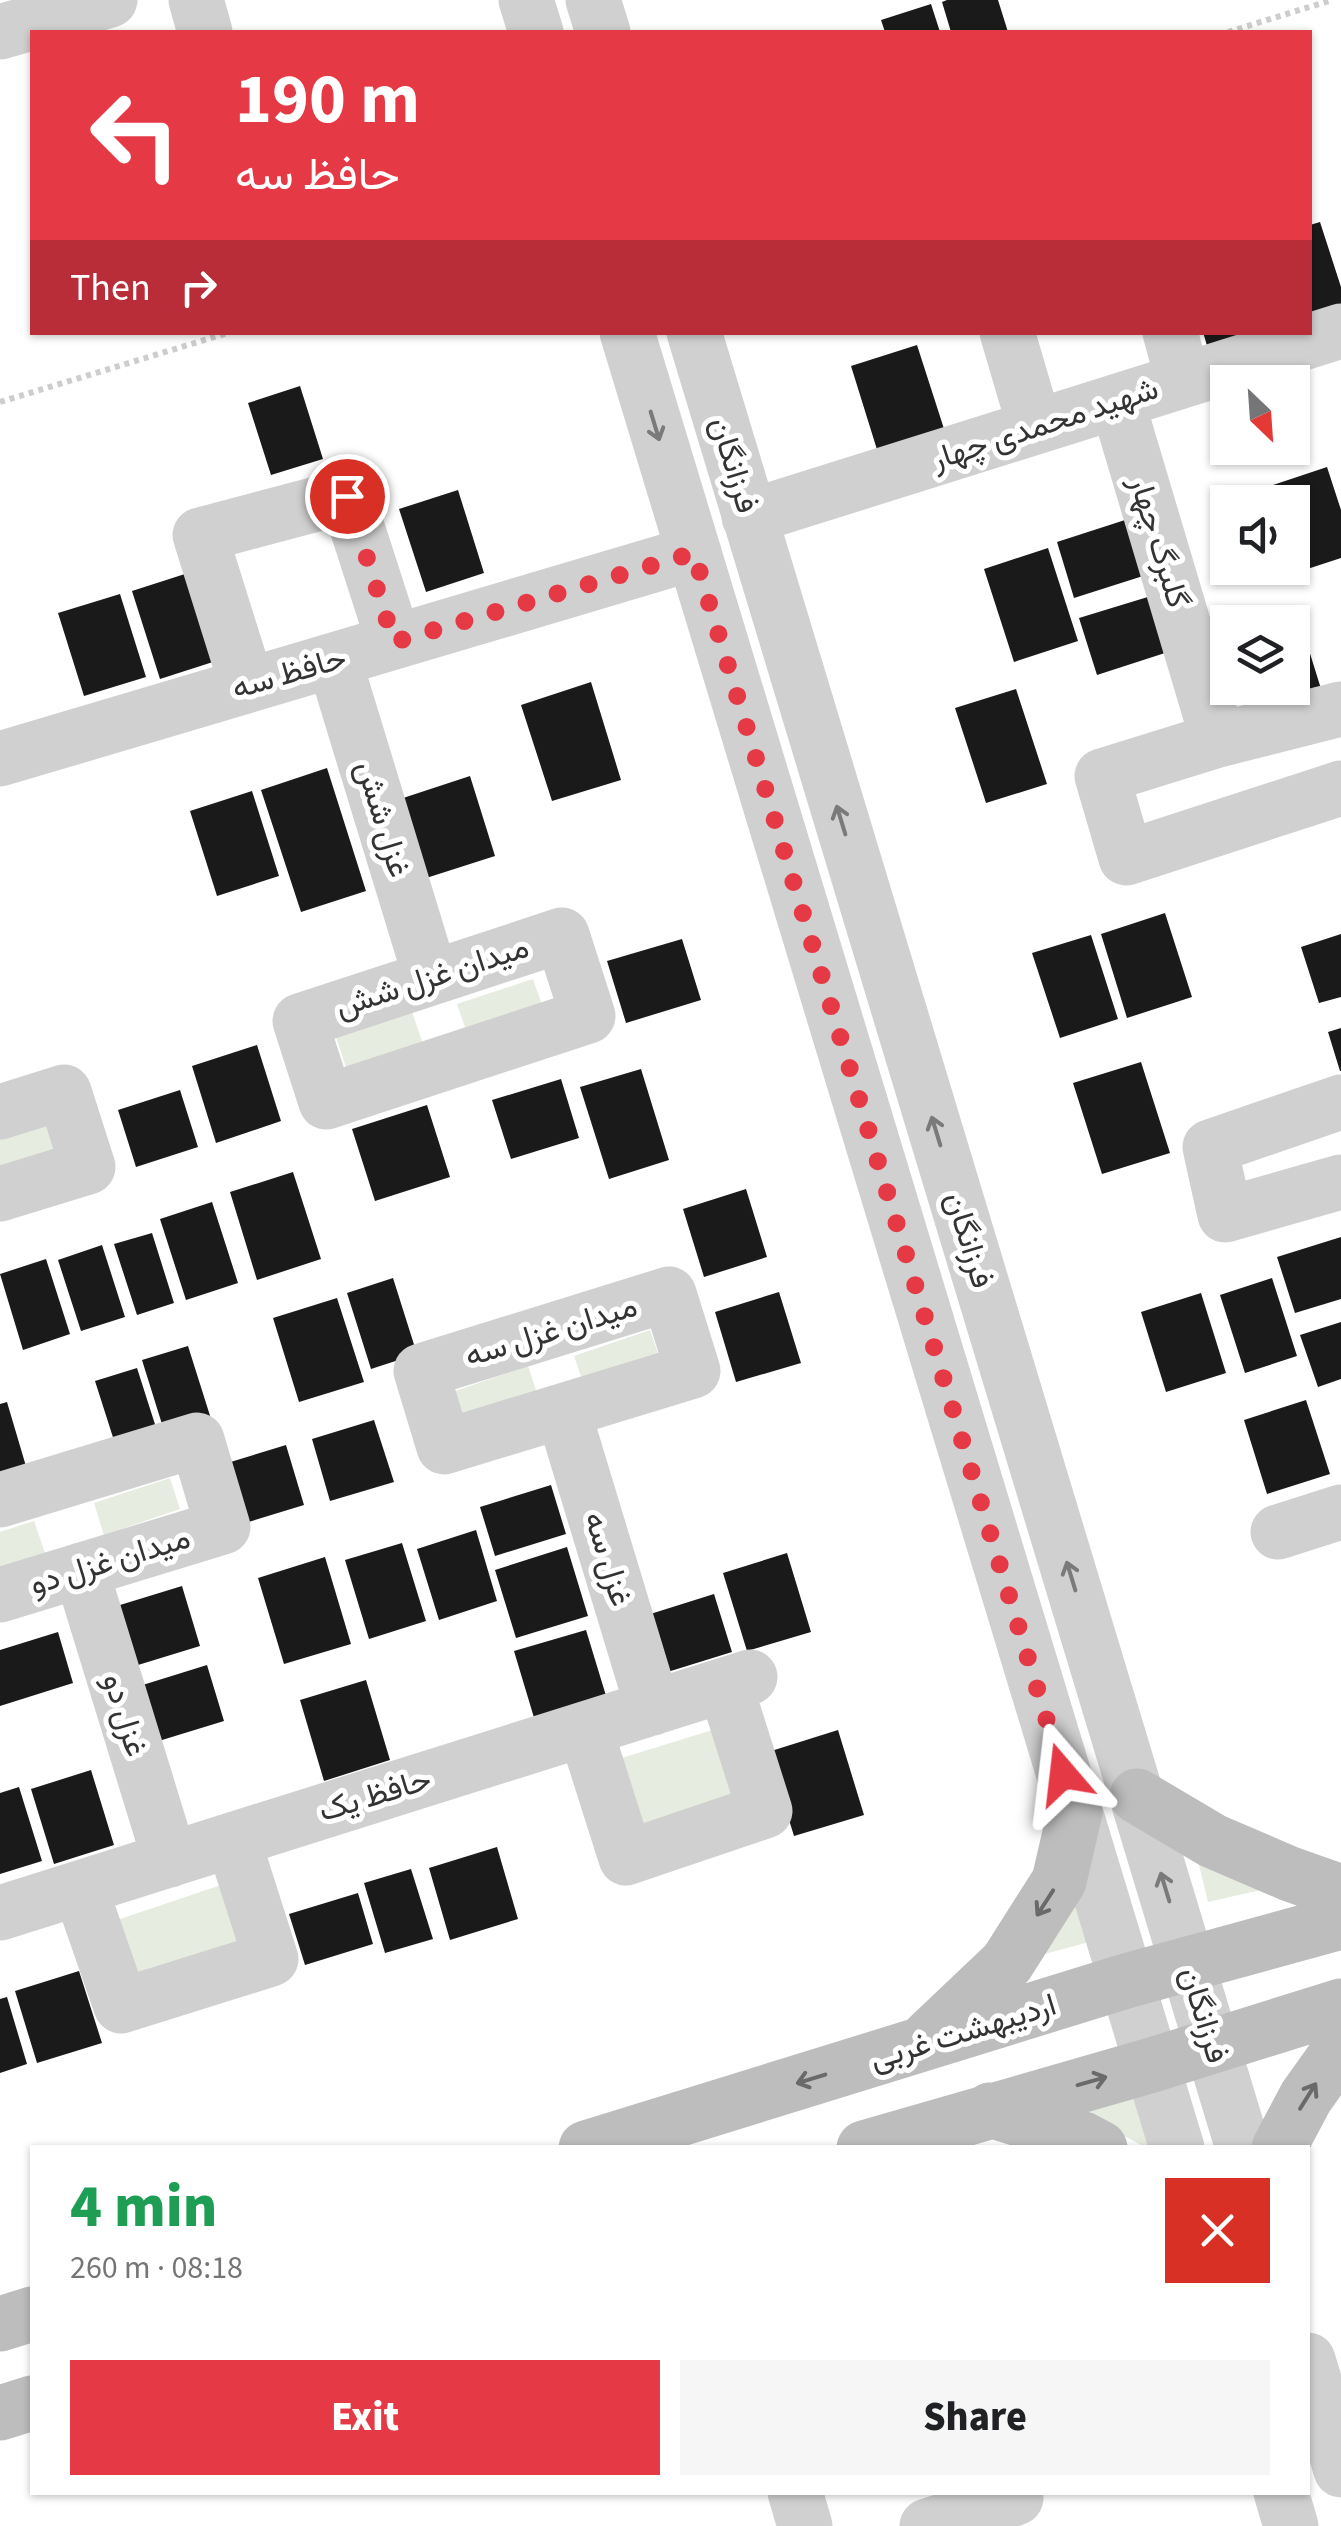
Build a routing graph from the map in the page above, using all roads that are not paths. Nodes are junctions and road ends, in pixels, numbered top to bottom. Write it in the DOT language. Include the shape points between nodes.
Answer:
graph roads {
  1 [pos="110,0"];
  2 [pos="196,0"];
  3 [pos="526,0"];
  4 [pos="593,0"];
  5 [pos="30,28"];
  6 [pos="204,30"];
  7 [pos="535,30"];
  8 [pos="602,30"];
  9 [pos="1341,331"];
  10 [pos="628,335"];
  11 [pos="695,335"];
  12 [pos="1008,335"];
  13 [pos="1176,356"];
  14 [pos="1116,401"];
  15 [pos="1035,427"];
  16 [pos="750,517"];
  17 [pos="694,553"];
  18 [pos="394,642"];
  19 [pos="334,660"];
  20 [pos="247,686"];
  21 [pos="1341,709"];
  22 [pos="1218,740"];
  23 [pos="0,759"];
  24 [pos="1341,788"];
  25 [pos="431,978"];
  26 [pos="1341,1102"];
  27 [pos="0,1112"];
  28 [pos="1341,1182"];
  29 [pos="0,1194"];
  30 [pos="563,1411"];
  31 [pos="0,1500"];
  32 [pos="1341,1512"];
  33 [pos="1278,1532"];
  34 [pos="81,1570"];
  35 [pos="0,1595"];
  36 [pos="653,1708"];
  37 [pos="585,1729"];
  38 [pos="1138,1796"];
  39 [pos="1075,1812"];
  40 [pos="233,1840"];
  41 [pos="170,1860"];
  42 [pos="80,1888"];
  43 [pos="1341,1892"];
  44 [pos="0,1913"];
  45 [pos="1341,1922"];
  46 [pos="1189,1965"];
  47 [pos="1126,1982"];
  48 [pos="1341,2006"];
  49 [pos="921,2045"];
  50 [pos="1214,2046"];
  51 [pos="1341,2048"];
  52 [pos="1152,2065"];
  53 [pos="990,2110"];
  54 [pos="596,2145"];
  55 [pos="874,2145"];
  56 [pos="1094,2145"];
  57 [pos="1176,2145"];
  58 [pos="1243,2145"];
  59 [pos="1281,2145"];
  60 [pos="30,2315"];
  61 [pos="0,2324"];
  62 [pos="1310,2367"];
  63 [pos="30,2404"];
  64 [pos="0,2413"];
  65 [pos="1341,2470"];
  66 [pos="796,2495"];
  67 [pos="1282,2495"];
  68 [pos="805,2526"];
  69 [pos="1291,2526"];
  1 -- 5 [label="street"];
  2 -- 6 [label="street"];
  3 -- 7 [label="street"];
  4 -- 8 [label="street"];
  9 -- 13 [label="street, شهید محمدی چهار"];
  10 -- 17 [label="street, فرزانگان, one-way"];
  11 -- 16 [label="street, فرزانگان"];
  12 -- 15 [label="street"];
  13 -- 14 [label="street, شهید محمدی چهار"];
  14 -- 15 [label="street, شهید محمدی چهار"];
  14 -- 22 [label="street, گلبرگ چهار"];
  15 -- 16 [label="street, شهید محمدی چهار"];
  38 -- 16 [label="street, فرزانگان, one-way"];
  17 -- 18 [label="street, حافظ سه"];
  17 -- 39 [label="street, فرزانگان"];
  18 -- 19 [label="street, حافظ سه"];
  18 -- 20 [label="street" via="347,496 200,535"];
  19 -- 20 [label="street, حافظ سه"];
  19 -- 25 [label="street, غزل شش"];
  20 -- 23 [label="street, حافظ سه"];
  21 -- 22 [label="street"];
  22 -- 24 [label="street" via="1102,776 1126,858"];
  25 -- 25 [label="street, میدان غزل شش" via="562,935 588,1016 326,1102 300,1021"];
  26 -- 28 [label="street" via="1210,1147 1225,1215"];
  27 -- 29 [label="street" via="64,1092 88,1166"];
  30 -- 36 [label="street, غزل سه"];
  31 -- 34 [label="street, میدان غزل دو" via="197,1440 223,1527"];
  32 -- 33 [label="street"];
  34 -- 35 [label="street, میدان غزل دو"];
  34 -- 41 [label="street, غزل دو"];
  36 -- 37 [label="street, حافظ یک"];
  36 -- 37 [label="street, حافظ یک" via="738,1681 765,1812 626,1858"];
  37 -- 40 [label="street, حافظ یک"];
  38 -- 43 [label="main road" via="1213,1841"];
  46 -- 38 [label="street, فرزانگان, one-way"];
  39 -- 47 [label="street, فرزانگان"];
  39 -- 49 [label="main road, one-way" via="1060,1880 1006,1963"];
  40 -- 41 [label="street, حافظ یک"];
  40 -- 42 [label="street" via="271,1959 159,1995 121,2006"];
  41 -- 42 [label="street, حافظ یک"];
  42 -- 44 [label="street, حافظ یک"];
  45 -- 46 [label="main road, اردیبهشت غربی"];
  46 -- 47 [label="main road, اردیبهشت غربی"];
  46 -- 50 [label="street, فرزانگان"];
  47 -- 49 [label="main road, اردیبهشت غربی"];
  47 -- 52 [label="street, فرزانگان"];
  48 -- 50 [label="main road"];
  49 -- 54 [label="main road, اردیبهشت غربی, one-way"];
  50 -- 52 [label="main road"];
  50 -- 58 [label="street, فرزانگان"];
  59 -- 51 [label="main road, one-way"];
  53 -- 52 [label="main road, one-way"];
  52 -- 57 [label="street, فرزانگان"];
  53 -- 55 [label="main road"];
  53 -- 56 [label="main road"];
  60 -- 61 [label="main road"];
  62 -- 65 [label="street"];
  63 -- 64 [label="main road"];
  66 -- 68 [label="street"];
  67 -- 69 [label="street"];
}
